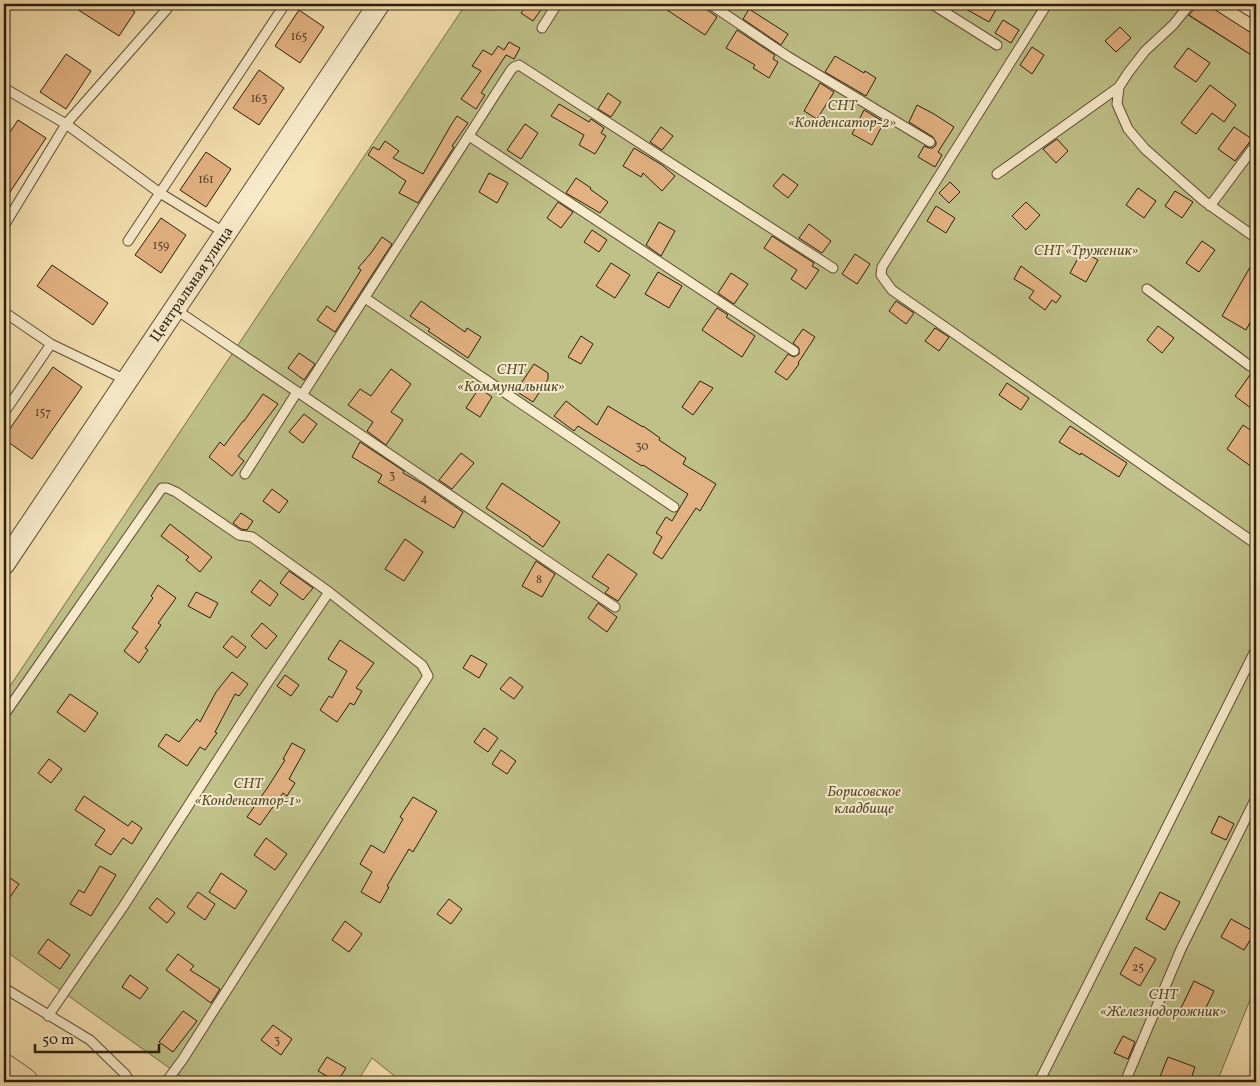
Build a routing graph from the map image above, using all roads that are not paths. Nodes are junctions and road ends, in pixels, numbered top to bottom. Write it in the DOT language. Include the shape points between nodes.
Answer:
graph roads {
  1 [pos="160,4"];
  2 [pos="285,4"];
  3 [pos="379,4"];
  4 [pos="557,4"];
  5 [pos="710,4"];
  6 [pos="932,4"];
  7 [pos="1047,4"];
  8 [pos="1190,4"];
  9 [pos="1238,4"];
  10 [pos="1256,15"];
  11 [pos="542,28"];
  12 [pos="997,45"];
  13 [pos="1119,87"];
  14 [pos="4,88"];
  15 [pos="66,124"];
  16 [pos="469,136"];
  17 [pos="930,142"];
  18 [pos="1254,146"];
  19 [pos="997,174"];
  20 [pos="160,193"];
  21 [pos="1210,206"];
  22 [pos="4,226"];
  23 [pos="225,234"];
  24 [pos="1256,238"];
  25 [pos="128,241"];
  26 [pos="833,268"];
  27 [pos="1147,289"];
  28 [pos="365,298"];
  29 [pos="175,309"];
  30 [pos="4,312"];
  31 [pos="51,344"];
  32 [pos="794,351"];
  33 [pos="1256,366"];
  34 [pos="127,380"];
  35 [pos="300,393"];
  36 [pos="4,413"];
  37 [pos="245,474"];
  38 [pos="674,507"];
  39 [pos="1256,544"];
  40 [pos="4,564"];
  41 [pos="329,592"];
  42 [pos="615,608"];
  43 [pos="1256,649"];
  44 [pos="4,715"];
  45 [pos="1256,798"];
  46 [pos="4,988"];
  47 [pos="48,1016"];
  48 [pos="4,1068"];
  49 [pos="24,1082"];
  50 [pos="130,1082"];
  51 [pos="166,1082"];
  52 [pos="1038,1082"];
  53 [pos="1125,1082"];
  1 -- 15 [label="lane" via="167,9"];
  2 -- 20 [label="lane"];
  3 -- 23 [label="street, Центральная улица"];
  4 -- 11 [label="lane"];
  5 -- 17 [label="lane" via="787,56"];
  6 -- 12 [label="lane"];
  7 -- 39 [label="lane" via="882,267 881,275 892,290"];
  8 -- 13 [label="lane" via="1173,26 1145,50"];
  9 -- 10 [label="lane"];
  13 -- 19 [label="lane"];
  13 -- 21 [label="lane" via="1116,104 1128,129 1145,149"];
  14 -- 15 [label="lane"];
  15 -- 20 [label="lane"];
  15 -- 22 [label="lane"];
  16 -- 26 [label="lane" via="511,70 519,65"];
  16 -- 28 [label="lane"];
  16 -- 32 [label="lane"];
  18 -- 21 [label="lane"];
  20 -- 23 [label="lane"];
  20 -- 25 [label="lane"];
  21 -- 24 [label="lane"];
  23 -- 29 [label="street, Центральная улица"];
  27 -- 33 [label="lane" via="1250,366"];
  28 -- 35 [label="lane"];
  28 -- 38 [label="lane"];
  29 -- 34 [label="street, Центральная улица"];
  29 -- 35 [label="lane"];
  30 -- 31 [label="lane"];
  31 -- 34 [label="lane"];
  31 -- 36 [label="lane"];
  34 -- 40 [label="street, Центральная улица"];
  35 -- 37 [label="lane"];
  35 -- 42 [label="lane"];
  41 -- 44 [label="lane" via="252,537 239,535 176,492 162,488"];
  41 -- 47 [label="lane"];
  41 -- 51 [label="lane" via="422,665 428,676"];
  43 -- 52 [label="lane"];
  45 -- 53 [label="lane" via="1181,949"];
  46 -- 47 [label="lane"];
  47 -- 50 [label="lane" via="90,1040"];
  48 -- 49 [label="main road"];
}
